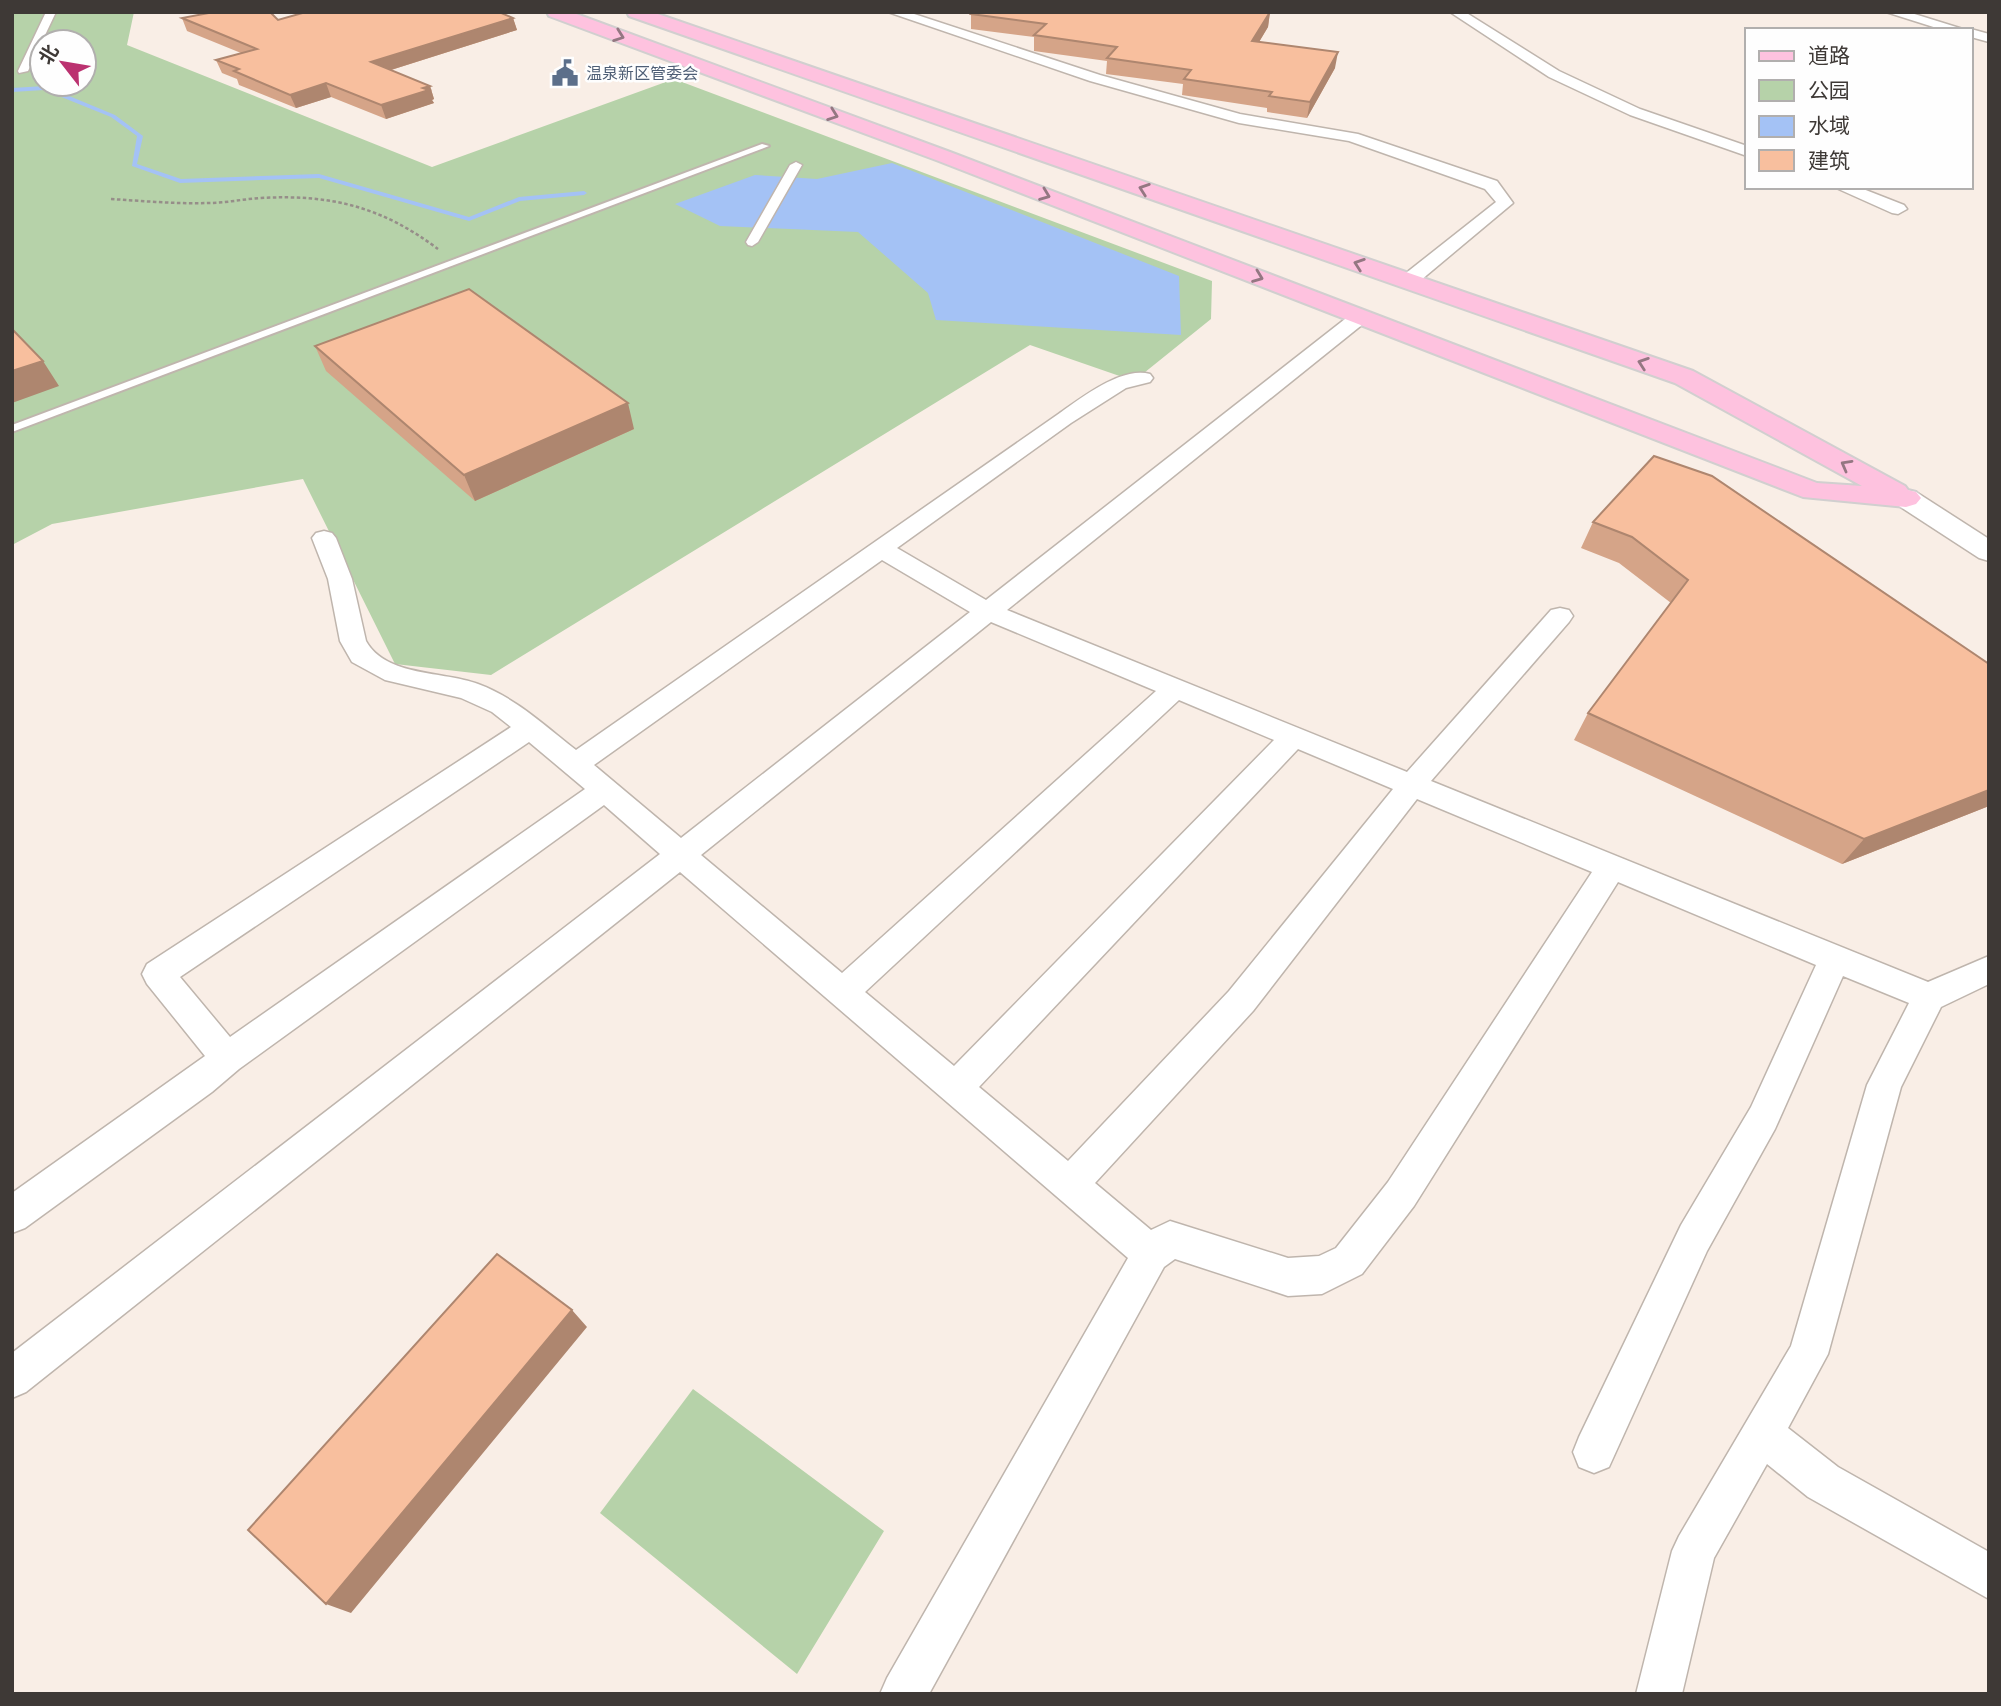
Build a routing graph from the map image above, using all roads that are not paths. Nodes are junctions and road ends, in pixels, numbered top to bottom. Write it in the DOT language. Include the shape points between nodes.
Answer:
graph roads {
  1 [pos="51,12"];
  2 [pos="555,12"];
  3 [pos="635,12"];
  4 [pos="894,12"];
  5 [pos="1456,12"];
  6 [pos="1892,12"];
  7 [pos="1953,28"];
  8 [pos="23,71"];
  9 [pos="1745,135"];
  10 [pos="1727,144"];
  11 [pos="765,146"];
  12 [pos="1745,150"];
  13 [pos="796,165"];
  14 [pos="1847,189"];
  15 [pos="1898,209"];
  16 [pos="752,242"];
  17 [pos="1408,281"];
  18 [pos="1361,316"];
  19 [pos="1143,378"];
  20 [pos="12,429"];
  21 [pos="1906,498"];
  22 [pos="324,538"];
  23 [pos="879,548"];
  24 [pos="1989,552"];
  25 [pos="987,611"];
  26 [pos="1560,616"];
  27 [pos="1175,689"];
  28 [pos="530,728"];
  29 [pos="1293,737"];
  30 [pos="575,765"];
  31 [pos="1411,786"];
  32 [pos="605,789"];
  33 [pos="680,855"];
  34 [pos="1611,868"];
  35 [pos="1835,959"];
  36 [pos="1989,969"];
  37 [pos="842,993"];
  38 [pos="1929,998"];
  39 [pos="227,1058"];
  40 [pos="955,1088"];
  41 [pos="1069,1185"];
  42 [pos="12,1215"];
  43 [pos="1151,1254"];
  44 [pos="12,1378"];
  45 [pos="1762,1434"];
  46 [pos="1594,1452"];
  47 [pos="1989,1577"];
  48 [pos="902,1694"];
  49 [pos="1659,1694"];
  1 -- 8 [label="street"];
  2 -- 18 [label="main road, one-way"];
  17 -- 3 [label="main road, one-way"];
  4 -- 17 [label="street" via="1095,78 1239,118 1352,138 1492,185 1505,203"];
  5 -- 10 [label="street" via="1554,74 1635,112"];
  6 -- 7 [label="street"];
  9 -- 10 [label="street"];
  10 -- 12 [label="street"];
  11 -- 20 [label="lane"];
  13 -- 16 [label="street"];
  14 -- 15 [label="street"];
  21 -- 17 [label="main road, one-way" via="1684,377"];
  18 -- 21 [label="main road" via="1813,491"];
  18 -- 25 [label="street"];
  19 -- 23 [label="street" via="1106,392"];
  21 -- 24 [label="street"];
  22 -- 28 [label="street" via="340,579 352,641 361,656 394,674 486,696"];
  23 -- 25 [label="street"];
  23 -- 30 [label="street"];
  25 -- 27 [label="street"];
  25 -- 33 [label="street"];
  26 -- 31 [label="street"];
  27 -- 29 [label="street"];
  27 -- 37 [label="street"];
  28 -- 30 [label="street"];
  28 -- 39 [label="street" via="158,974"];
  29 -- 31 [label="street"];
  29 -- 40 [label="street"];
  30 -- 32 [label="street"];
  31 -- 34 [label="street"];
  31 -- 41 [label="street" via="1241,1001"];
  32 -- 33 [label="street"];
  32 -- 39 [label="street"];
  33 -- 37 [label="street"];
  33 -- 44 [label="street"];
  34 -- 35 [label="street"];
  34 -- 43 [label="street" via="1401,1194 1349,1261 1322,1275 1288,1277 1170,1239"];
  35 -- 38 [label="street"];
  35 -- 46 [label="street" via="1763,1118 1694,1238"];
  36 -- 38 [label="street"];
  37 -- 40 [label="street"];
  38 -- 45 [label="street" via="1884,1085 1808,1354"];
  39 -- 42 [label="street"];
  40 -- 41 [label="street"];
  41 -- 43 [label="street"];
  43 -- 48 [label="street"];
  45 -- 47 [label="street" via="1823,1482"];
  45 -- 49 [label="street" via="1694,1551"];
}
